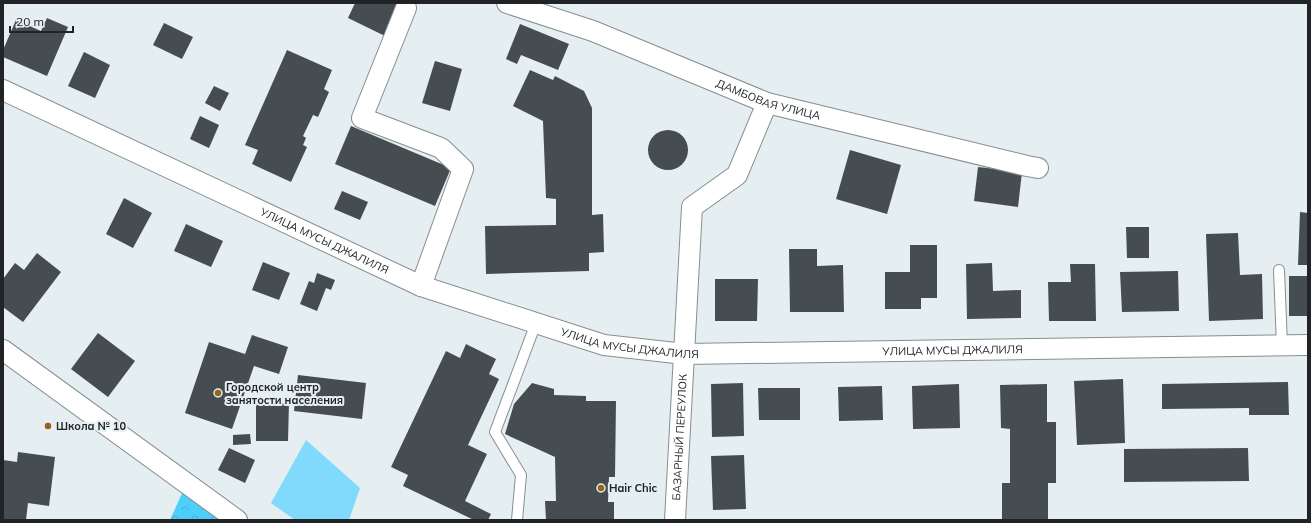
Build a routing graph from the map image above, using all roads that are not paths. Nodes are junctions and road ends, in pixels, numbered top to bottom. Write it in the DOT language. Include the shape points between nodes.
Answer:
graph roads {
  1 [pos="507,3"];
  2 [pos="406,8"];
  3 [pos="3,90"];
  4 [pos="767,103"];
  5 [pos="1038,168"];
  6 [pos="1279,270"];
  7 [pos="421,286"];
  8 [pos="536,324"];
  9 [pos="1282,345"];
  10 [pos="1308,345"];
  11 [pos="3,350"];
  12 [pos="685,354"];
  13 [pos="237,520"];
  14 [pos="517,520"];
  15 [pos="674,520"];
  1 -- 4 [label="street, ДАМБОВАЯ УЛИЦА" via="593,31"];
  2 -- 7 [label="street" via="362,118 441,148 464,169"];
  3 -- 7 [label="street, УЛИЦА МУСЫ ДЖАЛИЛЯ"];
  4 -- 5 [label="street, ДАМБОВАЯ УЛИЦА"];
  4 -- 12 [label="street, БАЗАРНЫЙ ПЕРЕУЛОК" via="737,176 692,207"];
  6 -- 9 [label="lane"];
  7 -- 8 [label="street, УЛИЦА МУСЫ ДЖАЛИЛЯ"];
  8 -- 12 [label="street, УЛИЦА МУСЫ ДЖАЛИЛЯ" via="604,345"];
  8 -- 14 [label="lane" via="495,432 520,475"];
  9 -- 10 [label="street, УЛИЦА МУСЫ ДЖАЛИЛЯ"];
  9 -- 12 [label="street, УЛИЦА МУСЫ ДЖАЛИЛЯ"];
  11 -- 13 [label="street"];
  12 -- 15 [label="street, БАЗАРНЫЙ ПЕРЕУЛОК"];
}
